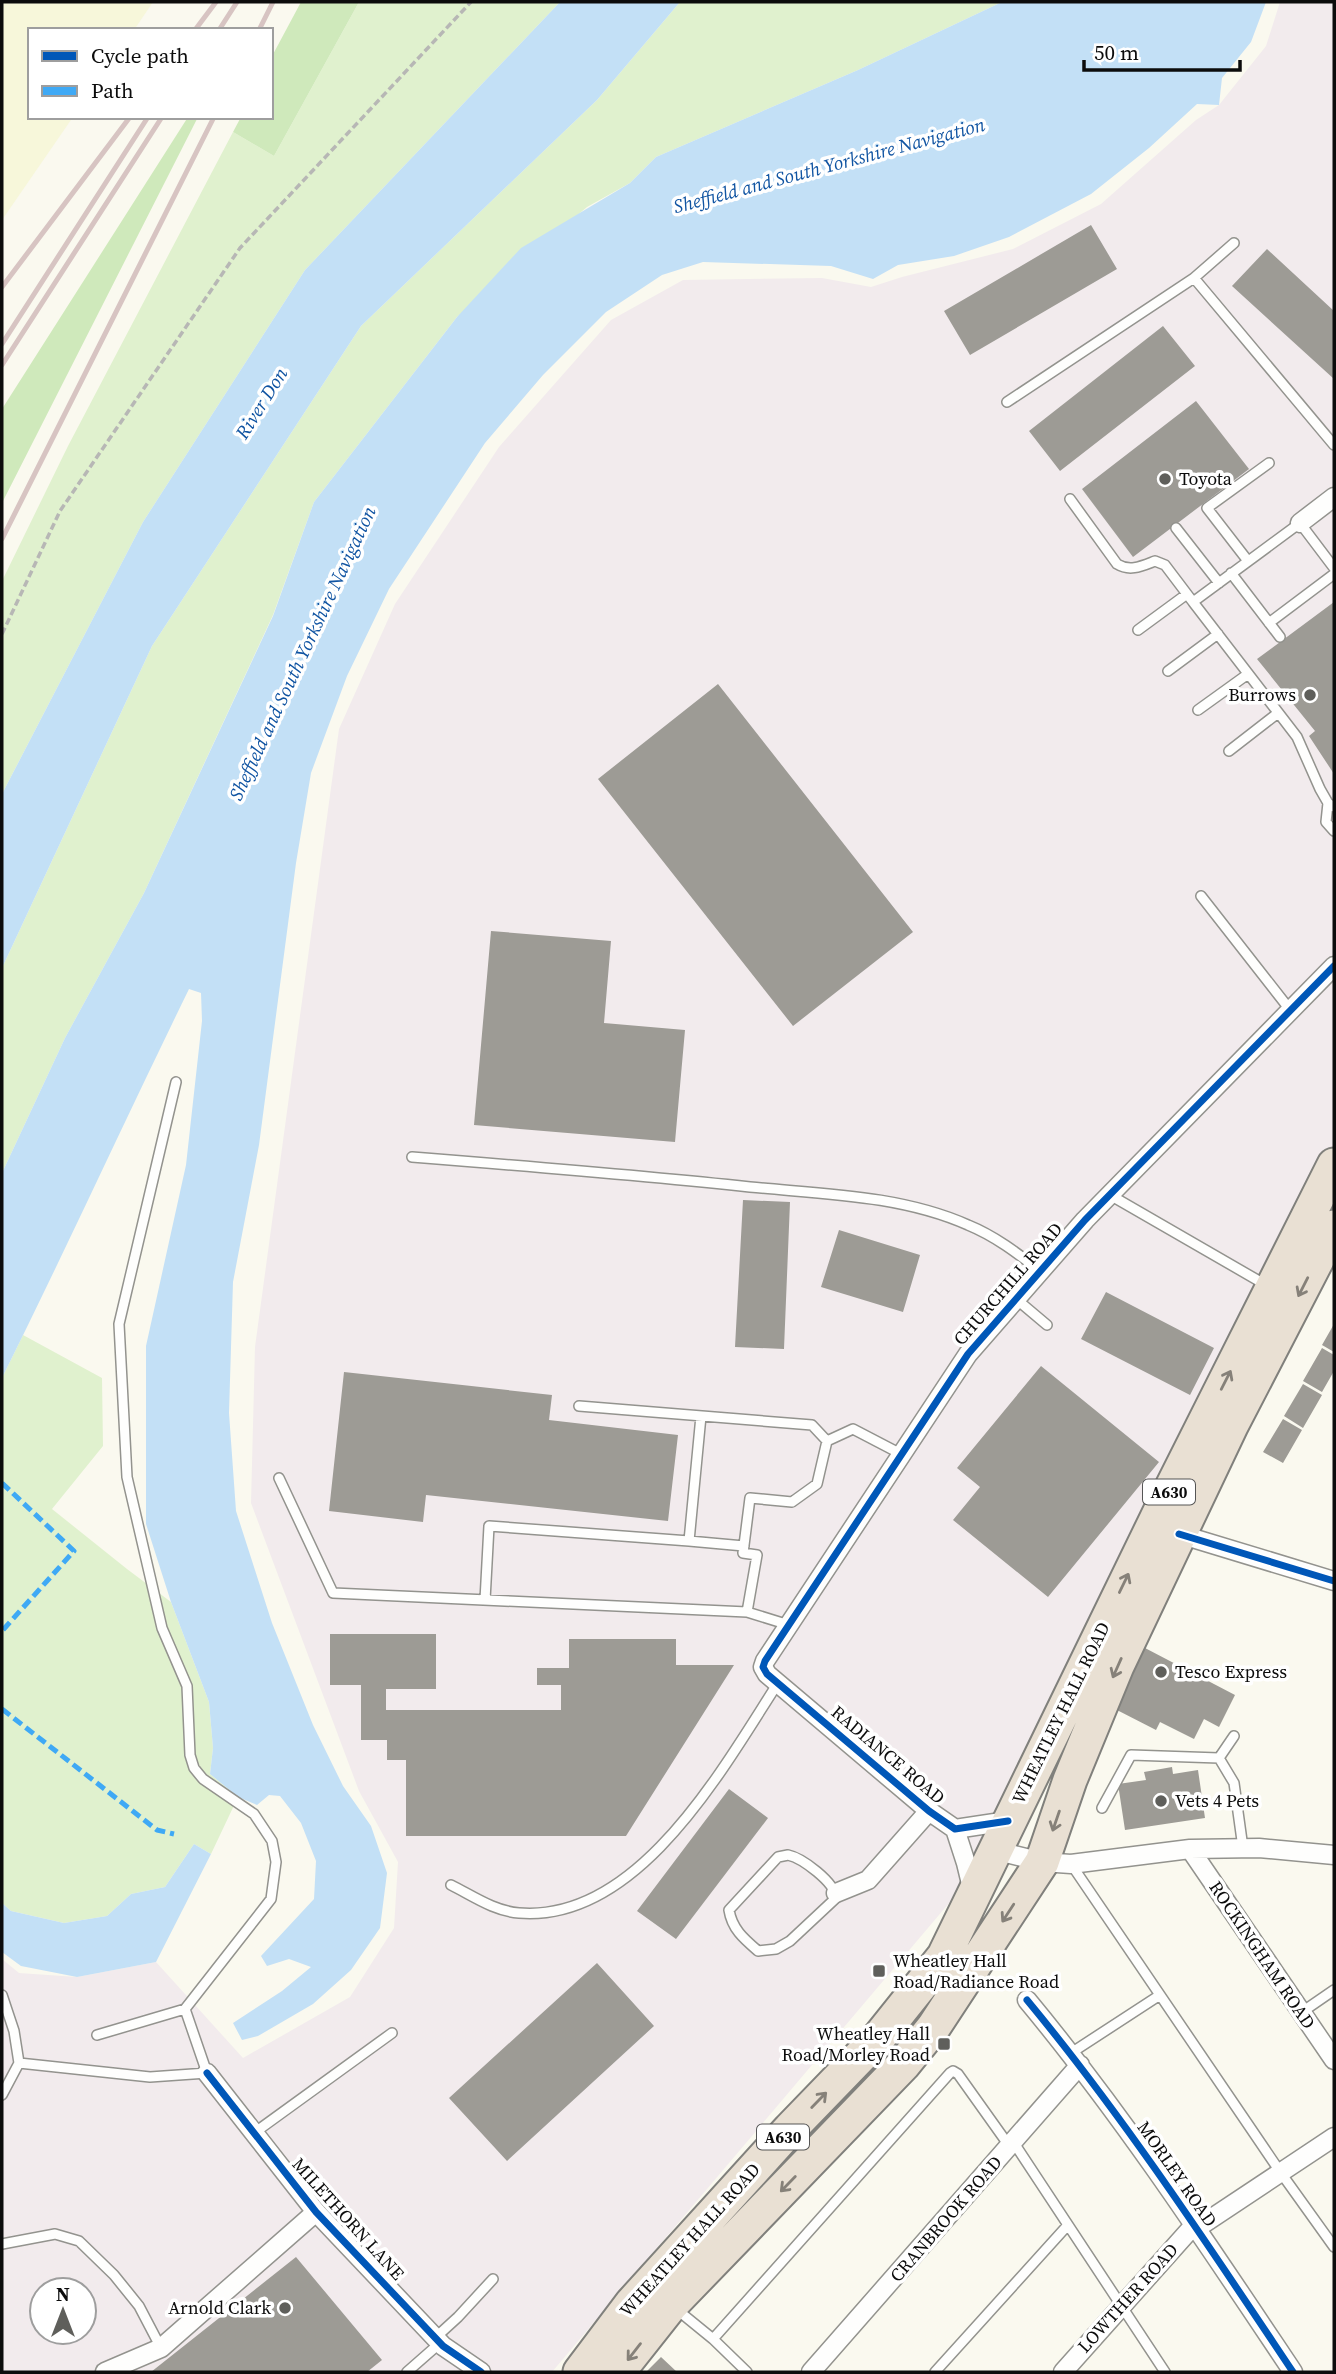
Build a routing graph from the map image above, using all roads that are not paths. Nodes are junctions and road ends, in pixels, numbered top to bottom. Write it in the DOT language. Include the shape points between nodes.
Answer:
graph roads {
  1 [pos="1234,243"];
  2 [pos="1194,278"];
  3 [pos="1007,402"];
  4 [pos="1334,445"];
  5 [pos="1269,463"];
  6 [pos="1334,497"];
  7 [pos="1070,499"];
  8 [pos="1300,523"];
  9 [pos="1176,528"];
  10 [pos="1248,561"];
  11 [pos="1333,563"];
  12 [pos="1231,573"];
  13 [pos="1334,574"];
  14 [pos="1219,583"];
  15 [pos="1190,598"];
  16 [pos="1269,624"];
  17 [pos="1138,630"];
  18 [pos="1218,634"];
  19 [pos="1280,637"];
  20 [pos="1168,671"];
  21 [pos="1248,674"];
  22 [pos="1198,710"];
  23 [pos="1278,713"];
  24 [pos="1229,751"];
  25 [pos="1331,805"];
  26 [pos="1334,831"];
  27 [pos="1201,896"];
  28 [pos="1334,966"];
  29 [pos="1291,1011"];
  30 [pos="176,1082"];
  31 [pos="412,1157"];
  32 [pos="1334,1165"];
  33 [pos="1110,1195"];
  34 [pos="1334,1227"];
  35 [pos="1039,1270"];
  36 [pos="1272,1288"];
  37 [pos="1015,1298"];
  38 [pos="1047,1325"];
  39 [pos="579,1406"];
  40 [pos="701,1416"];
  41 [pos="827,1441"];
  42 [pos="901,1454"];
  43 [pos="279,1478"];
  44 [pos="1179,1534"];
  45 [pos="689,1541"];
  46 [pos="744,1546"];
  47 [pos="1334,1581"];
  48 [pos="485,1600"];
  49 [pos="747,1612"];
  50 [pos="789,1625"];
  51 [pos="763,1667"];
  52 [pos="778,1683"];
  53 [pos="1234,1736"];
  54 [pos="1219,1758"];
  55 [pos="1102,1808"];
  56 [pos="929,1811"];
  57 [pos="1008,1821"];
  58 [pos="955,1829"];
  59 [pos="1243,1848"];
  60 [pos="1190,1849"];
  61 [pos="1334,1855"];
  62 [pos="1032,1858"];
  63 [pos="451,1885"];
  64 [pos="836,1894"];
  65 [pos="973,1896"];
  66 [pos="1334,1990"];
  67 [pos="2,1995"];
  68 [pos="1160,1995"];
  69 [pos="1027,2000"];
  70 [pos="185,2009"];
  71 [pos="1302,2012"];
  72 [pos="392,2033"];
  73 [pos="97,2035"];
  74 [pos="1075,2059"];
  75 [pos="1334,2060"];
  76 [pos="19,2063"];
  77 [pos="207,2073"];
  78 [pos="2,2095"];
  79 [pos="254,2133"];
  80 [pos="1334,2137"];
  81 [pos="1012,2145"];
  82 [pos="1280,2173"];
  83 [pos="316,2212"];
  84 [pos="1067,2226"];
  85 [pos="1196,2226"];
  86 [pos="2,2244"];
  87 [pos="1334,2248"];
  88 [pos="493,2279"];
  89 [pos="671,2305"];
  90 [pos="1121,2305"];
  91 [pos="713,2339"];
  92 [pos="438,2340"];
  93 [pos="161,2348"];
  94 [pos="105,2372"];
  95 [pos="407,2372"];
  96 [pos="481,2372"];
  97 [pos="580,2372"];
  98 [pos="618,2372"];
  99 [pos="747,2372"];
  100 [pos="811,2372"];
  101 [pos="935,2372"];
  102 [pos="1063,2372"];
  103 [pos="1165,2372"];
  104 [pos="1293,2372"];
  1 -- 2 [label="lane"];
  2 -- 3 [label="lane"];
  2 -- 4 [label="lane"];
  5 -- 10 [label="lane" via="1207,508"];
  6 -- 8 [label="street"];
  7 -- 15 [label="lane" via="1117,564 1124,568 1155,561 1165,565"];
  8 -- 10 [label="lane"];
  8 -- 11 [label="lane"];
  9 -- 14 [label="lane"];
  10 -- 12 [label="lane"];
  12 -- 14 [label="lane"];
  12 -- 16 [label="lane"];
  13 -- 16 [label="lane"];
  14 -- 15 [label="lane"];
  15 -- 17 [label="lane"];
  15 -- 18 [label="lane"];
  16 -- 19 [label="lane"];
  18 -- 20 [label="lane"];
  18 -- 21 [label="lane"];
  21 -- 22 [label="lane"];
  21 -- 23 [label="lane"];
  23 -- 24 [label="lane"];
  23 -- 25 [label="lane" via="1297,737"];
  25 -- 26 [label="lane" via="1326,822"];
  27 -- 29 [label="lane"];
  28 -- 29 [label="street, CHURCHILL ROAD"];
  29 -- 33 [label="street, CHURCHILL ROAD"];
  30 -- 70 [label="lane" via="119,1324 127,1477 162,1628 187,1686 194,1768 254,1814 272,1841 276,1863 271,1899"];
  31 -- 35 [label="lane" via="885,1202 967,1224"];
  32 -- 36 [label="highway, WHEATLEY HALL ROAD / A630"];
  33 -- 35 [label="street, CHURCHILL ROAD"];
  33 -- 36 [label="lane"];
  34 -- 44 [label="highway, WHEATLEY HALL ROAD / A630, one-way"];
  35 -- 37 [label="street, CHURCHILL ROAD"];
  57 -- 36 [label="highway, WHEATLEY HALL ROAD / A630, one-way"];
  37 -- 38 [label="lane"];
  37 -- 42 [label="street, CHURCHILL ROAD" via="968,1354"];
  39 -- 40 [label="lane"];
  40 -- 41 [label="lane" via="812,1425"];
  40 -- 45 [label="lane"];
  41 -- 42 [label="lane" via="853,1429"];
  41 -- 46 [label="lane" via="817,1484 792,1502 750,1498"];
  42 -- 50 [label="street, CHURCHILL ROAD"];
  43 -- 48 [label="lane" via="333,1593"];
  44 -- 47 [label="street"];
  44 -- 62 [label="highway, WHEATLEY HALL ROAD / A630, one-way"];
  45 -- 46 [label="lane"];
  45 -- 48 [label="lane" via="489,1526"];
  46 -- 49 [label="lane" via="743,1553 757,1555"];
  48 -- 49 [label="lane"];
  49 -- 50 [label="lane"];
  50 -- 51 [label="street, CHURCHILL ROAD"];
  51 -- 52 [label="street, RADIANCE ROAD"];
  52 -- 56 [label="street, RADIANCE ROAD"];
  52 -- 63 [label="lane" via="702,1797 642,1866 621,1882 587,1901 548,1913 499,1909"];
  53 -- 54 [label="lane"];
  54 -- 55 [label="lane" via="1131,1755"];
  54 -- 59 [label="lane" via="1234,1783"];
  56 -- 58 [label="street, RADIANCE ROAD"];
  56 -- 64 [label="street, RADIANCE ROAD" via="868,1880"];
  57 -- 58 [label="street"];
  57 -- 62 [label="highway, WHEATLEY HALL ROAD / A630"];
  58 -- 65 [label="street"];
  59 -- 60 [label="street"];
  59 -- 61 [label="street"];
  60 -- 62 [label="street"];
  60 -- 71 [label="street, ROCKINGHAM ROAD"];
  62 -- 65 [label="highway, WHEATLEY HALL ROAD / A630"];
  62 -- 68 [label="lane"];
  62 -- 89 [label="highway, WHEATLEY HALL ROAD / A630, one-way" via="975,1965 933,2028"];
  64 -- 64 [label="lane" via="790,1941 776,1949 758,1951 730,1920 729,1909 778,1857 797,1857"];
  97 -- 65 [label="highway, WHEATLEY HALL ROAD / A630, one-way" via="632,2303 888,2027 944,1956"];
  66 -- 71 [label="lane"];
  67 -- 76 [label="lane"];
  68 -- 74 [label="lane"];
  68 -- 82 [label="lane"];
  69 -- 74 [label="street, MORLEY ROAD"];
  70 -- 73 [label="lane"];
  70 -- 77 [label="lane"];
  71 -- 75 [label="street, ROCKINGHAM ROAD"];
  72 -- 79 [label="lane"];
  74 -- 81 [label="street, CRANBROOK ROAD"];
  74 -- 85 [label="street, MORLEY ROAD"];
  76 -- 77 [label="lane" via="150,2077"];
  76 -- 78 [label="lane"];
  77 -- 79 [label="street, MILETHORN LANE"];
  79 -- 83 [label="street, MILETHORN LANE"];
  80 -- 82 [label="street, LOWTHER ROAD"];
  81 -- 84 [label="lane"];
  81 -- 91 [label="lane" via="953,2071"];
  81 -- 100 [label="street, CRANBROOK ROAD"];
  82 -- 85 [label="street, LOWTHER ROAD"];
  82 -- 87 [label="lane"];
  83 -- 92 [label="street, MILETHORN LANE"];
  83 -- 93 [label="street"];
  84 -- 90 [label="lane"];
  84 -- 101 [label="lane"];
  85 -- 90 [label="street, LOWTHER ROAD"];
  85 -- 104 [label="street, MORLEY ROAD"];
  86 -- 93 [label="lane" via="55,2234 79,2241 139,2306"];
  88 -- 92 [label="lane"];
  89 -- 91 [label="lane"];
  89 -- 98 [label="highway, WHEATLEY HALL ROAD / A630, one-way"];
  90 -- 102 [label="street, LOWTHER ROAD"];
  90 -- 103 [label="lane"];
  91 -- 99 [label="lane"];
  92 -- 95 [label="lane"];
  92 -- 96 [label="street, MILETHORN LANE"];
  93 -- 94 [label="street"];
}
